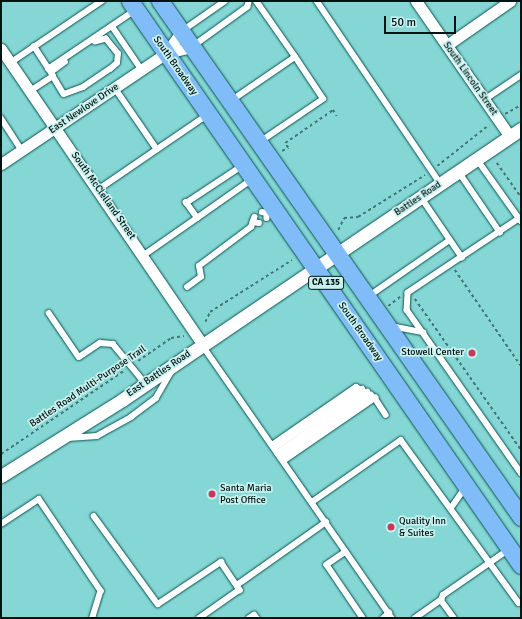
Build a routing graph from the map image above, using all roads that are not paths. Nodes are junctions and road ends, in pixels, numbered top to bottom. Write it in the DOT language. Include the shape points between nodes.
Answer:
graph roads {
  1 [pos="102,1"];
  2 [pos="160,1"];
  3 [pos="225,1"];
  4 [pos="249,1"];
  5 [pos="256,1"];
  6 [pos="316,1"];
  7 [pos="416,1"];
  8 [pos="510,1"];
  9 [pos="133,5"];
  10 [pos="112,26"];
  11 [pos="181,32"];
  12 [pos="95,42"];
  13 [pos="446,46"];
  14 [pos="34,47"];
  15 [pos="192,47"];
  16 [pos="1,49"];
  17 [pos="166,53"];
  18 [pos="295,57"];
  19 [pos="66,62"];
  20 [pos="10,63"];
  21 [pos="142,70"];
  22 [pos="51,72"];
  23 [pos="521,75"];
  24 [pos="115,88"];
  25 [pos="30,91"];
  26 [pos="484,100"];
  27 [pos="230,101"];
  28 [pos="208,114"];
  29 [pos="1,118"];
  30 [pos="55,128"];
  31 [pos="516,133"];
  32 [pos="259,142"];
  33 [pos="157,149"];
  34 [pos="22,150"];
  35 [pos="477,159"];
  36 [pos="1,164"];
  37 [pos="243,164"];
  38 [pos="459,171"];
  39 [pos="253,178"];
  40 [pos="441,184"];
  41 [pos="98,189"];
  42 [pos="422,197"];
  43 [pos="197,218"];
  44 [pos="520,220"];
  45 [pos="256,221"];
  46 [pos="500,232"];
  47 [pos="450,240"];
  48 [pos="337,254"];
  49 [pos="144,255"];
  50 [pos="462,257"];
  51 [pos="315,268"];
  52 [pos="187,286"];
  53 [pos="367,297"];
  54 [pos="48,313"];
  55 [pos="387,326"];
  56 [pos="423,332"];
  57 [pos="203,345"];
  58 [pos="176,363"];
  59 [pos="146,384"];
  60 [pos="369,393"];
  61 [pos="386,415"];
  62 [pos="58,438"];
  63 [pos="277,453"];
  64 [pos="521,473"];
  65 [pos="1,476"];
  66 [pos="466,486"];
  67 [pos="312,502"];
  68 [pos="451,508"];
  69 [pos="94,516"];
  70 [pos="521,517"];
  71 [pos="326,522"];
  72 [pos="1,524"];
  73 [pos="510,549"];
  74 [pos="346,552"];
  75 [pos="490,563"];
  76 [pos="521,565"];
  77 [pos="237,585"];
  78 [pos="442,600"];
  79 [pos="519,603"];
  80 [pos="391,616"];
  81 [pos="93,618"];
  82 [pos="200,618"];
  83 [pos="250,618"];
  84 [pos="257,618"];
  85 [pos="363,618"];
  86 [pos="383,618"];
  87 [pos="416,618"];
  88 [pos="454,618"];
  1 -- 14 [label="lane"];
  2 -- 11 [label="main road, CA 135"];
  3 -- 11 [label="lane"];
  4 -- 15 [label="lane" via="247,7"];
  5 -- 18 [label="lane"];
  6 -- 40 [label="lane"];
  7 -- 13 [label="street, South Lincoln Street"];
  8 -- 13 [label="street"];
  9 -- 10 [label="lane"];
  9 -- 17 [label="main road, South Broadway / CA 135"];
  10 -- 21 [label="lane"];
  10 -- 22 [label="lane"];
  11 -- 15 [label="main road, CA 135"];
  11 -- 17 [label="street, East Newlove Drive"];
  12 -- 22 [label="lane" via="106,39 113,46 118,59 115,65 83,87 64,94"];
  13 -- 26 [label="street, South Lincoln Street"];
  14 -- 20 [label="lane"];
  14 -- 22 [label="lane"];
  15 -- 17 [label="street, East Newlove Drive"];
  15 -- 27 [label="main road, CA 135"];
  16 -- 20 [label="street, South McClelland Street"];
  17 -- 21 [label="street, East Newlove Drive"];
  17 -- 28 [label="main road, South Broadway / CA 135"];
  18 -- 27 [label="lane"];
  18 -- 32 [label="lane" via="323,100"];
  19 -- 22 [label="lane"];
  20 -- 25 [label="street, South McClelland Street"];
  21 -- 24 [label="street, East Newlove Drive"];
  22 -- 25 [label="lane"];
  23 -- 26 [label="lane"];
  24 -- 30 [label="street, East Newlove Drive"];
  24 -- 33 [label="lane"];
  25 -- 30 [label="street, South McClelland Street"];
  26 -- 31 [label="street, South Lincoln Street" via="498,119"];
  27 -- 32 [label="main road, CA 135"];
  28 -- 33 [label="lane"];
  28 -- 37 [label="main road, South Broadway / CA 135"];
  29 -- 34 [label="lane"];
  30 -- 34 [label="street, East Newlove Drive"];
  30 -- 41 [label="street, South McClelland Street"];
  31 -- 35 [label="street, Battles Road"];
  32 -- 48 [label="main road, CA 135"];
  33 -- 41 [label="lane"];
  34 -- 36 [label="street, East Newlove Drive"];
  35 -- 38 [label="street, Battles Road"];
  35 -- 44 [label="lane"];
  37 -- 39 [label="main road, South Broadway / CA 135"];
  37 -- 43 [label="lane" via="186,203"];
  38 -- 40 [label="street, Battles Road"];
  38 -- 46 [label="lane"];
  39 -- 43 [label="lane"];
  39 -- 51 [label="main road, South Broadway / CA 135" via="268,213"];
  40 -- 42 [label="street, Battles Road"];
  41 -- 49 [label="street, South McClelland Street"];
  42 -- 47 [label="lane"];
  42 -- 48 [label="street, Battles Road"];
  43 -- 49 [label="lane"];
  44 -- 46 [label="lane"];
  45 -- 52 [label="lane" via="199,266 201,277"];
  46 -- 50 [label="lane"];
  47 -- 50 [label="lane"];
  47 -- 53 [label="lane"];
  48 -- 51 [label="street, Battles Road"];
  48 -- 53 [label="main road, CA 135"];
  49 -- 57 [label="street, South McClelland Street"];
  50 -- 56 [label="lane" via="408,293 407,310"];
  51 -- 57 [label="street, East Battles Road"];
  51 -- 66 [label="main road, South Broadway / CA 135"];
  53 -- 55 [label="main road, CA 135"];
  54 -- 59 [label="lane" via="79,357 100,343 113,344"];
  55 -- 56 [label="lane"];
  55 -- 70 [label="main road, CA 135"];
  56 -- 64 [label="lane"];
  57 -- 58 [label="street, East Battles Road"];
  57 -- 63 [label="lane"];
  58 -- 59 [label="street, East Battles Road"];
  58 -- 62 [label="lane" via="156,398 131,418 97,436"];
  59 -- 62 [label="street, East Battles Road"];
  60 -- 61 [label="lane"];
  60 -- 63 [label="lane"];
  60 -- 63 [label="lane"];
  60 -- 63 [label="lane" via="356,387"];
  62 -- 65 [label="street, East Battles Road"];
  63 -- 67 [label="lane"];
  66 -- 68 [label="lane"];
  66 -- 73 [label="main road, South Broadway / CA 135"];
  67 -- 68 [label="lane" via="401,440"];
  67 -- 71 [label="lane"];
  68 -- 75 [label="lane"];
  69 -- 77 [label="lane" via="158,604 221,562"];
  71 -- 74 [label="lane"];
  71 -- 77 [label="lane"];
  72 -- 81 [label="lane" via="39,499 101,591"];
  73 -- 75 [label="lane"];
  73 -- 76 [label="main road, South Broadway / CA 135"];
  74 -- 80 [label="lane"];
  74 -- 85 [label="lane" via="327,565"];
  75 -- 78 [label="lane" via="443,595"];
  75 -- 79 [label="lane"];
  77 -- 82 [label="lane" via="240,590"];
  78 -- 87 [label="lane"];
  78 -- 88 [label="lane"];
  80 -- 86 [label="lane"];
  83 -- 84 [label="lane" via="254,615"];
}
